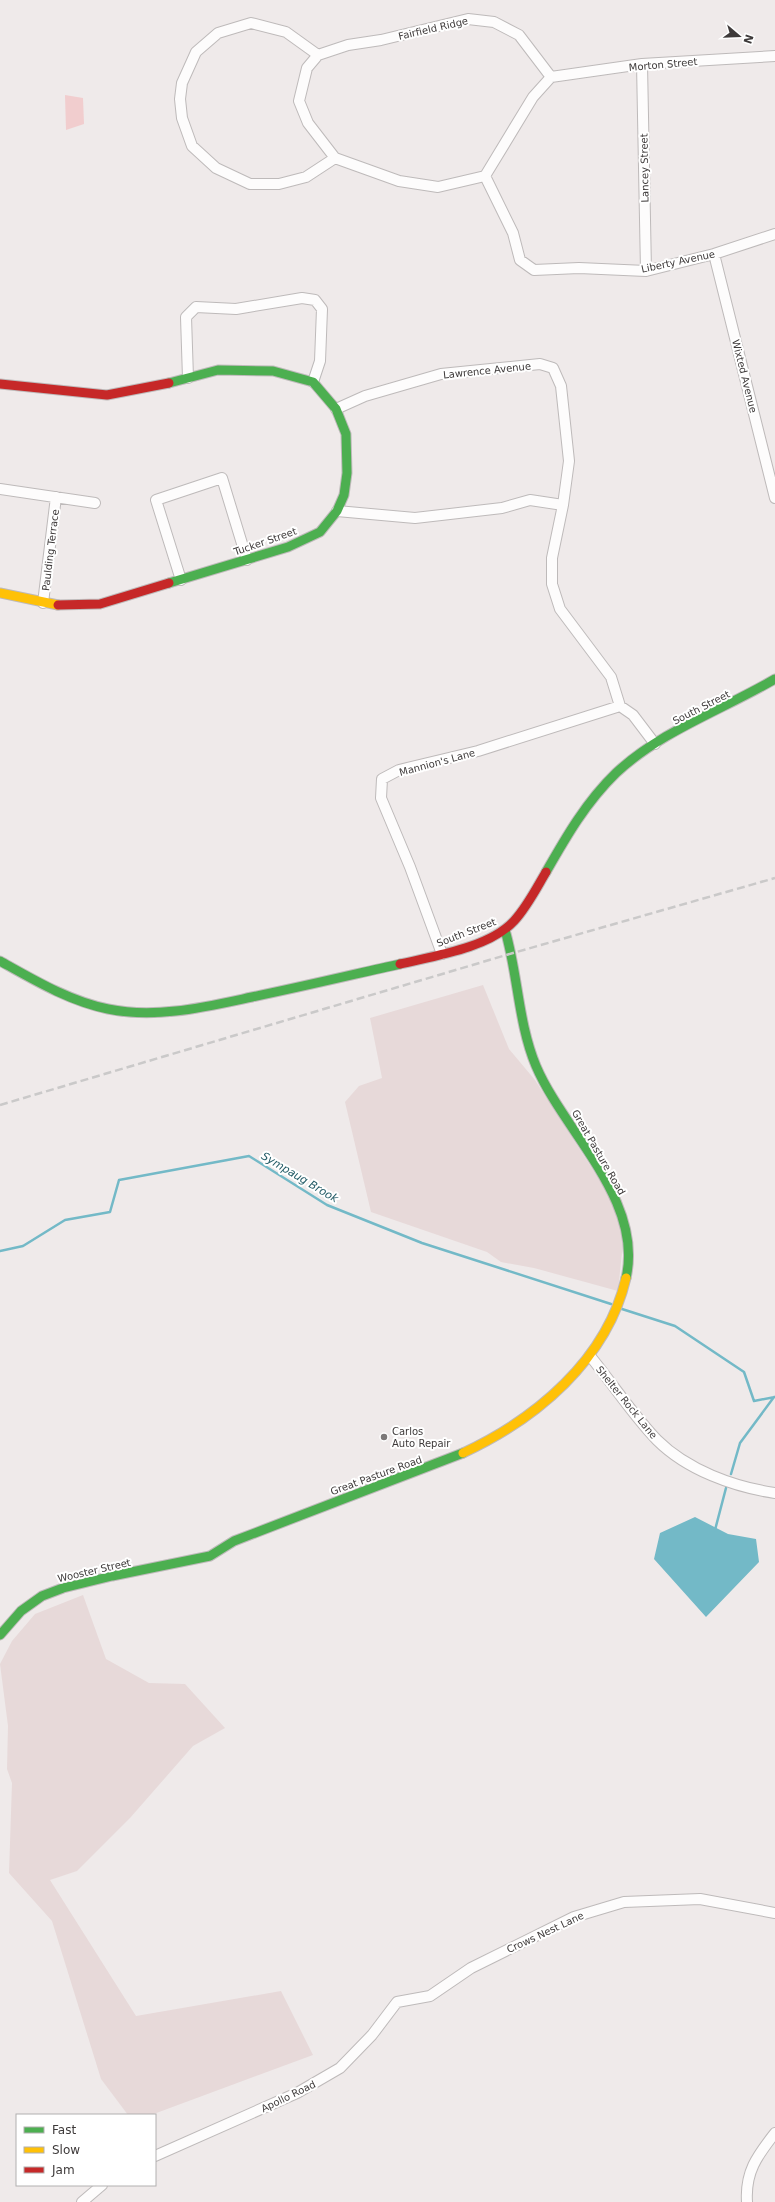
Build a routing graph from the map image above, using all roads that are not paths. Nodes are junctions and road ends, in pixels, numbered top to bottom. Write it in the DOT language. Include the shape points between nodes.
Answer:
graph roads {
  1 [pos="318,55"];
  2 [pos="775,56"];
  3 [pos="642,64"];
  4 [pos="551,77"];
  5 [pos="335,158"];
  6 [pos="485,176"];
  7 [pos="775,234"];
  8 [pos="714,254"];
  9 [pos="646,271"];
  10 [pos="188,378"];
  11 [pos="313,382"];
  12 [pos="0,384"];
  13 [pos="336,409"];
  14 [pos="0,489"];
  15 [pos="56,497"];
  16 [pos="775,498"];
  17 [pos="95,503"];
  18 [pos="564,505"];
  19 [pos="337,511"];
  20 [pos="247,560"];
  21 [pos="181,580"];
  22 [pos="0,593"];
  23 [pos="43,603"];
  24 [pos="775,679"];
  25 [pos="620,706"];
  26 [pos="655,744"];
  27 [pos="505,930"];
  28 [pos="442,954"];
  29 [pos="0,961"];
  30 [pos="590,1356"];
  31 [pos="775,1493"];
  32 [pos="162,1567"];
  33 [pos="0,1635"];
  34 [pos="775,1913"];
  35 [pos="397,2002"];
  36 [pos="775,2133"];
  37 [pos="156,2156"];
  38 [pos="101,2186"];
  39 [pos="82,2202"];
  40 [pos="747,2202"];
  1 -- 4 [label="street, Fairfield Ridge" via="348,45 381,40 468,19 494,22 519,35"];
  1 -- 5 [label="street" via="306,68 299,102 308,123"];
  1 -- 5 [label="street" via="286,32 251,23 218,33 196,52 182,83 182,118 192,146 216,168 250,184 279,184 306,177"];
  2 -- 3 [label="street, Morton Street"];
  3 -- 4 [label="street, Morton Street"];
  3 -- 9 [label="street, Lancey Street"];
  4 -- 6 [label="street" via="533,97"];
  5 -- 6 [label="street" via="399,181 438,187"];
  6 -- 9 [label="street, Liberty Avenue" via="513,233 520,260 534,270 579,268"];
  7 -- 8 [label="street, Liberty Avenue"];
  8 -- 9 [label="street, Liberty Avenue"];
  8 -- 16 [label="street, Wixted Avenue"];
  10 -- 11 [label="street" via="218,370 273,371"];
  10 -- 11 [label="street" via="186,317 196,307 236,308 302,298 315,300 322,309 320,361"];
  10 -- 12 [label="street" via="108,395"];
  11 -- 13 [label="street, Tucker Street"];
  13 -- 18 [label="street, Lawrence Avenue" via="365,396 440,374 540,364 553,368 561,386 569,461"];
  13 -- 19 [label="street, Tucker Street" via="346,434 347,473 344,495"];
  14 -- 15 [label="street, Paulding Terrace"];
  15 -- 17 [label="street, Paulding Terrace"];
  15 -- 23 [label="street, Paulding Terrace"];
  18 -- 19 [label="street" via="530,500 502,508 415,518"];
  18 -- 25 [label="street, Lawrence Avenue" via="552,558 552,584 560,609 611,676"];
  19 -- 20 [label="street, Tucker Street" via="320,532 288,547"];
  20 -- 21 [label="street, Tucker Street"];
  20 -- 21 [label="street" via="222,478 156,500"];
  21 -- 23 [label="street, Tucker Street" via="100,604 60,606"];
  22 -- 23 [label="street, Tucker Street"];
  24 -- 26 [label="street, South Street" via="752,694"];
  25 -- 26 [label="street" via="633,715"];
  25 -- 28 [label="street, Mannion's Lane" via="478,751 399,770 382,779 381,798"];
  26 -- 27 [label="street, South Street" via="624,766 596,794 572,827 520,914"];
  27 -- 28 [label="street, South Street"];
  27 -- 30 [label="street, Great Pasture Road" via="513,953 524,1023 536,1065 616,1204 628,1240 627,1275 618,1307"];
  28 -- 29 [label="street, South Street" via="191,1008 150,1012 108,1009 65,996"];
  30 -- 31 [label="street, Shelter Rock Lane" via="638,1419 658,1441 682,1460 719,1478 754,1490"];
  30 -- 32 [label="street, Great Pasture Road" via="561,1390 495,1439 438,1464 255,1532 210,1556"];
  32 -- 33 [label="street, Wooster Street" via="63,1588 42,1596 21,1611"];
  34 -- 35 [label="street, Crows Nest Lane" via="700,1899 624,1902 574,1917 471,1968 430,1996"];
  35 -- 37 [label="street, Apollo Road" via="372,2035 340,2068 297,2093"];
  36 -- 40 [label="street" via="755,2158 746,2186"];
  38 -- 39 [label="street"];
}
